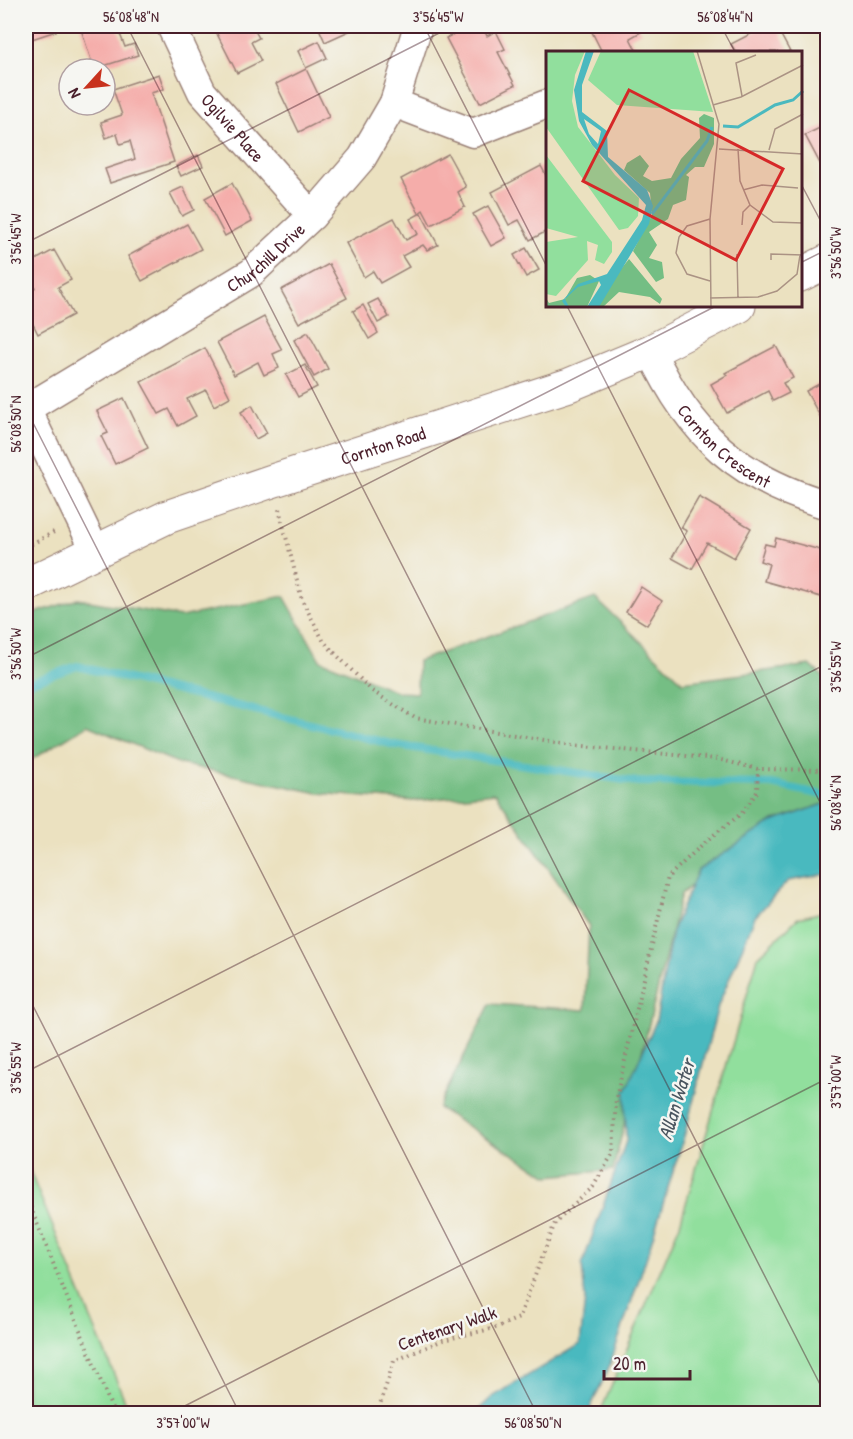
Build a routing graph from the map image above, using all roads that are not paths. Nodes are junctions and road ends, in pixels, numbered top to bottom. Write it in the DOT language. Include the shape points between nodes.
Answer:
graph roads {
  1 [pos="171,26"];
  2 [pos="418,26"];
  3 [pos="394,103"];
  4 [pos="546,104"];
  5 [pos="312,216"];
  6 [pos="828,261"];
  7 [pos="802,274"];
  8 [pos="735,308"];
  9 [pos="651,351"];
  10 [pos="26,408"];
  11 [pos="828,505"];
  12 [pos="95,550"];
  13 [pos="26,585"];
  1 -- 5 [label="street, Ogilvie Place" via="202,92"];
  2 -- 3 [label="street, Churchill Drive"];
  3 -- 4 [label="street" via="473,133"];
  3 -- 5 [label="street, Churchill Drive" via="362,158"];
  5 -- 10 [label="street, Churchill Drive" via="251,273"];
  6 -- 7 [label="main road"];
  8 -- 9 [label="main road, Cornton Road"];
  9 -- 11 [label="street, Cornton Crescent" via="672,392 720,450 752,475 790,494"];
  9 -- 12 [label="main road, Cornton Road" via="493,411 167,517"];
  10 -- 12 [label="street"];
  12 -- 13 [label="main road, Cornton Road"];
}
